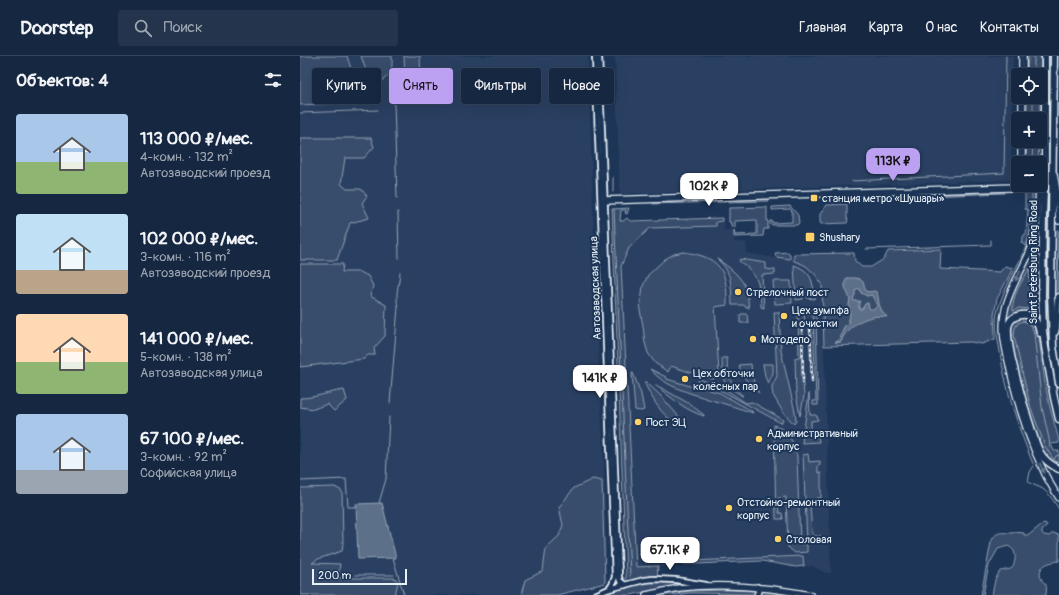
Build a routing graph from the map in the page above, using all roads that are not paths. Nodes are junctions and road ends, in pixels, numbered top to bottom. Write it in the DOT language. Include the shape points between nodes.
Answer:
graph roads {
  1 [pos="595,56"];
  2 [pos="599,56"];
  3 [pos="1023,56"];
  4 [pos="1045,56"];
  5 [pos="1054,56"];
  6 [pos="1023,68"];
  7 [pos="1044,156"];
  8 [pos="1053,165"];
  9 [pos="1011,186"];
  10 [pos="1011,189"];
  11 [pos="1039,192"];
  12 [pos="1044,192"];
  13 [pos="603,201"];
  14 [pos="1059,221"];
  15 [pos="1059,297"];
  16 [pos="1053,337"];
  17 [pos="1045,347"];
  18 [pos="1059,383"];
  19 [pos="1059,420"];
  20 [pos="1059,469"];
  21 [pos="1059,498"];
  22 [pos="625,585"];
  23 [pos="716,586"];
  24 [pos="757,587"];
  25 [pos="609,589"];
  26 [pos="596,595"];
  27 [pos="646,595"];
  28 [pos="757,595"];
  29 [pos="810,595"];
  1 -- 13 [label="street, Автозаводская улица"];
  2 -- 13 [label="street, Автозаводская улица"];
  3 -- 6 [label="street"];
  4 -- 7 [label="highway, Saint Petersburg Ring Road"];
  5 -- 8 [label="highway, Saint Petersburg Ring Road"];
  8 -- 14 [label="main road" via="1058,192"];
  8 -- 16 [label="highway, Saint Petersburg Ring Road"];
  9 -- 13 [label="street"];
  10 -- 13 [label="street"];
  11 -- 21 [label="main road, one-way" via="1036,230 1005,309 1003,334 1022,416 1040,463"];
  12 -- 17 [label="highway, Saint Petersburg Ring Road" via="1042,295"];
  13 -- 22 [label="street, Автозаводская улица" via="619,577"];
  13 -- 25 [label="street, Автозаводская улица" via="615,578"];
  15 -- 16 [label="highway"];
  16 -- 18 [label="highway, Saint Petersburg Ring Road"];
  17 -- 19 [label="highway, Saint Petersburg Ring Road"];
  17 -- 20 [label="highway" via="1034,319 1021,314 1010,323 1009,344 1026,415 1040,452 1047,462"];
  22 -- 23 [label="street" via="662,579"];
  22 -- 25 [label="street"];
  23 -- 24 [label="main road"];
  23 -- 27 [label="main road" via="678,588"];
  24 -- 28 [label="main road"];
  24 -- 29 [label="main road"];
  25 -- 26 [label="street"];
}
